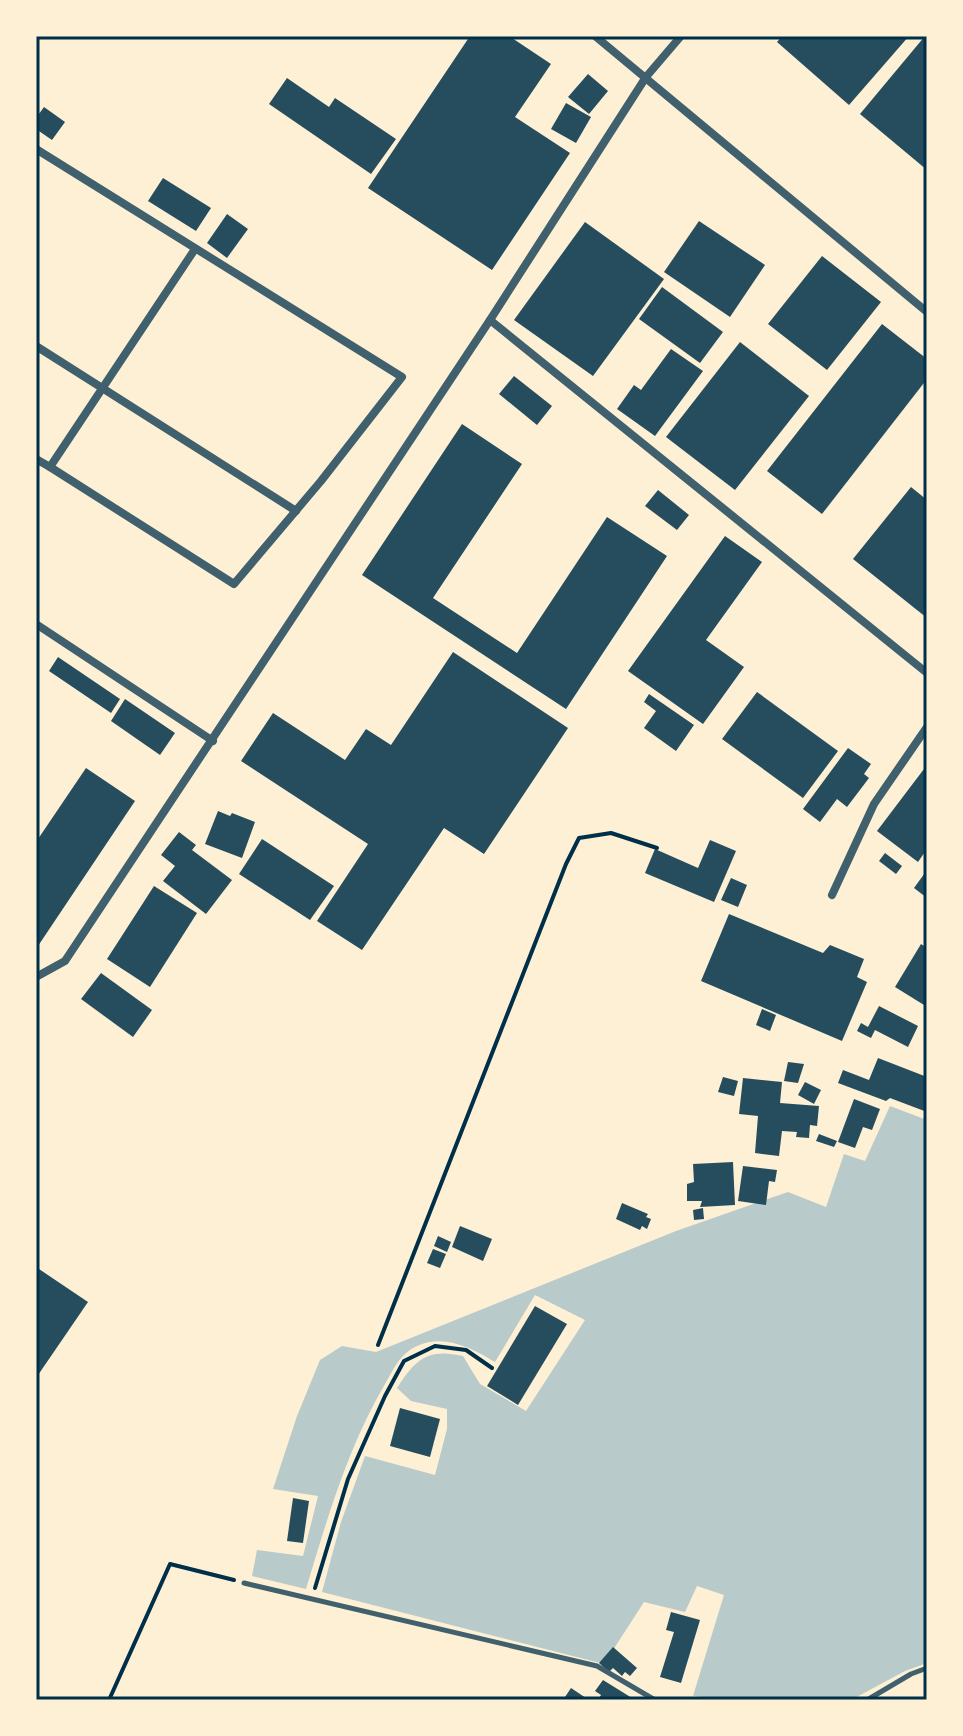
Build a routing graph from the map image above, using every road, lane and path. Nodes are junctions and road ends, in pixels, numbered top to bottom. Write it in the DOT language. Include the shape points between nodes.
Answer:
graph roads {
  1 [pos="595,36"];
  2 [pos="681,36"];
  3 [pos="646,77"];
  4 [pos="36,149"];
  5 [pos="195,249"];
  6 [pos="927,312"];
  7 [pos="490,320"];
  8 [pos="36,346"];
  9 [pos="102,388"];
  10 [pos="36,459"];
  11 [pos="50,467"];
  12 [pos="296,511"];
  13 [pos="36,624"];
  14 [pos="927,673"];
  15 [pos="927,727"];
  16 [pos="213,741"];
  17 [pos="657,848"];
  18 [pos="832,895"];
  19 [pos="36,977"];
  20 [pos="378,1345"];
  21 [pos="492,1368"];
  22 [pos="244,1583"];
  23 [pos="312,1599"];
  24 [pos="927,1668"];
  25 [pos="109,1700"];
  26 [pos="655,1700"];
  27 [pos="867,1700"];
  1 -- 3 [label="street"];
  2 -- 3 [label="street"];
  3 -- 6 [label="street"];
  3 -- 7 [label="street"];
  4 -- 5 [label="street"];
  5 -- 9 [label="street"];
  5 -- 12 [label="street" via="402,377"];
  7 -- 14 [label="street"];
  7 -- 16 [label="street"];
  8 -- 9 [label="street"];
  9 -- 11 [label="street"];
  9 -- 12 [label="street"];
  10 -- 11 [label="street"];
  11 -- 12 [label="street" via="234,584"];
  13 -- 16 [label="street"];
  15 -- 18 [label="street" via="874,804"];
  16 -- 19 [label="street" via="65,961"];
  17 -- 20 [label="path" via="611,833 579,838"];
  21 -- 23 [label="path" via="466,1350 435,1346 404,1361 348,1479"];
  22 -- 23 [label="lane"];
  22 -- 25 [label="path" via="170,1564"];
  23 -- 26 [label="lane" via="597,1666"];
  24 -- 27 [label="lane"];
}
